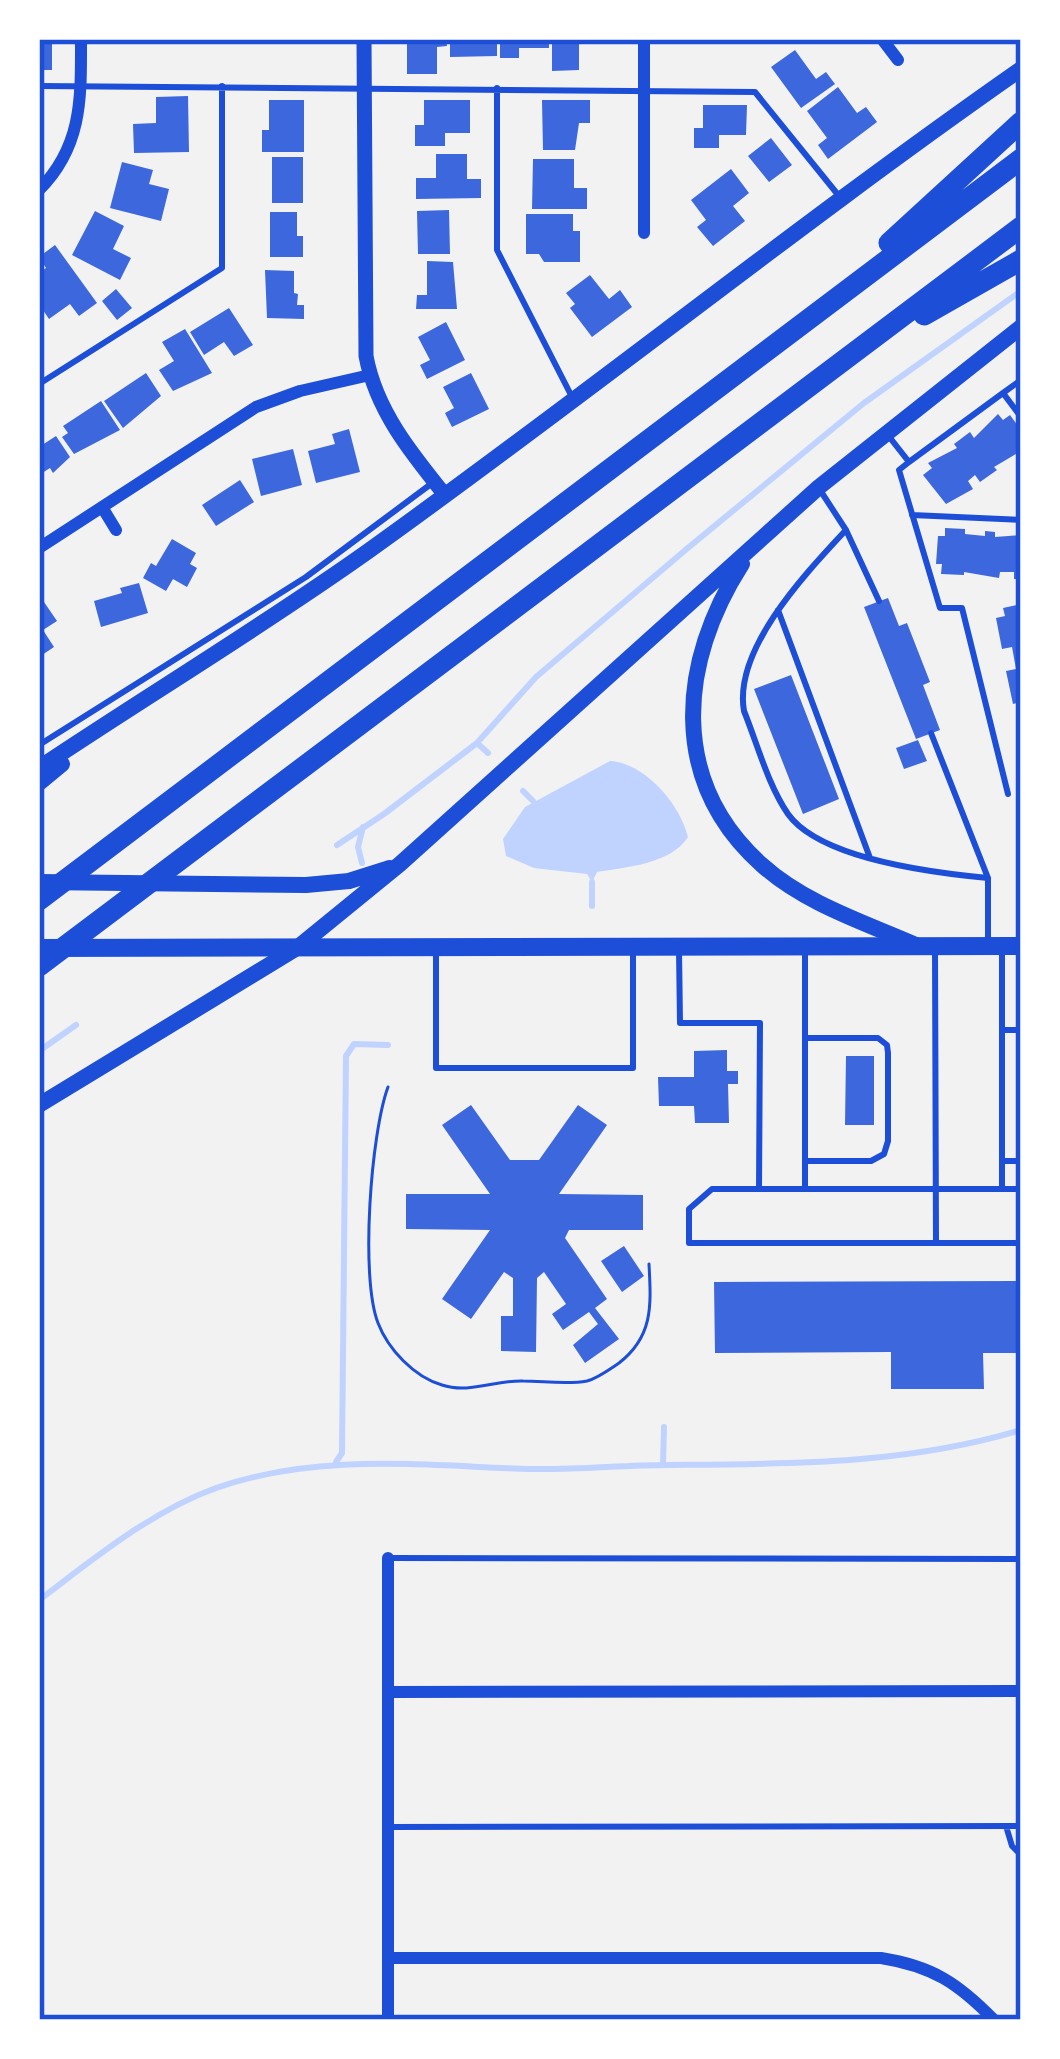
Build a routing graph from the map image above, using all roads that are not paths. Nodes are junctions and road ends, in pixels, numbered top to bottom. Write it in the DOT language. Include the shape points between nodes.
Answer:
graph roads {
  1 [pos="81,39"];
  2 [pos="364,39"];
  3 [pos="644,39"];
  4 [pos="883,39"];
  5 [pos="898,60"];
  6 [pos="1021,69"];
  7 [pos="39,86"];
  8 [pos="81,86"];
  9 [pos="223,86"];
  10 [pos="364,87"];
  11 [pos="497,88"];
  12 [pos="644,90"];
  13 [pos="1021,122"];
  14 [pos="1021,159"];
  15 [pos="39,190"];
  16 [pos="842,199"];
  17 [pos="1021,227"];
  18 [pos="644,233"];
  19 [pos="1021,260"];
  20 [pos="800,325"];
  21 [pos="1021,327"];
  22 [pos="370,375"];
  23 [pos="1021,380"];
  24 [pos="39,385"];
  25 [pos="1003,393"];
  26 [pos="574,400"];
  27 [pos="1021,417"];
  28 [pos="885,431"];
  29 [pos="744,436"];
  30 [pos="909,462"];
  31 [pos="819,487"];
  32 [pos="440,488"];
  33 [pos="102,507"];
  34 [pos="912,515"];
  35 [pos="1021,520"];
  36 [pos="116,530"];
  37 [pos="846,530"];
  38 [pos="754,544"];
  39 [pos="39,548"];
  40 [pos="879,601"];
  41 [pos="778,610"];
  42 [pos="113,722"];
  43 [pos="931,733"];
  44 [pos="39,745"];
  45 [pos="39,768"];
  46 [pos="39,783"];
  47 [pos="1008,794"];
  48 [pos="870,858"];
  49 [pos="400,864"];
  50 [pos="988,878"];
  51 [pos="39,882"];
  52 [pos="39,900"];
  53 [pos="805,946"];
  54 [pos="927,946"];
  55 [pos="1004,946"];
  56 [pos="633,947"];
  57 [pos="679,947"];
  58 [pos="436,948"];
  59 [pos="39,949"];
  60 [pos="297,949"];
  61 [pos="39,966"];
  62 [pos="1003,1030"];
  63 [pos="1021,1030"];
  64 [pos="805,1038"];
  65 [pos="39,1105"];
  66 [pos="806,1161"];
  67 [pos="1003,1161"];
  68 [pos="1021,1161"];
  69 [pos="759,1190"];
  70 [pos="806,1190"];
  71 [pos="936,1190"];
  72 [pos="1002,1190"];
  73 [pos="1021,1190"];
  74 [pos="1021,1243"];
  75 [pos="936,1244"];
  76 [pos="388,1558"];
  77 [pos="1021,1559"];
  78 [pos="1021,1691"];
  79 [pos="388,1692"];
  80 [pos="1006,1826"];
  81 [pos="1021,1826"];
  82 [pos="388,1827"];
  83 [pos="1021,1855"];
  84 [pos="389,1958"];
  85 [pos="388,2020"];
  86 [pos="994,2020"];
  1 -- 8 [label="street"];
  2 -- 10 [label="street"];
  3 -- 12 [label="street"];
  4 -- 5 [label="street"];
  6 -- 16 [label="main road"];
  7 -- 8 [label="lane"];
  8 -- 9 [label="lane"];
  8 -- 15 [label="street" via="71,146"];
  9 -- 10 [label="lane"];
  9 -- 24 [label="lane" via="222,268"];
  10 -- 11 [label="lane"];
  10 -- 22 [label="street"];
  11 -- 12 [label="lane"];
  11 -- 26 [label="lane" via="496,250"];
  12 -- 16 [label="lane" via="754,92"];
  12 -- 18 [label="street"];
  13 -- 20 [label="highway"];
  14 -- 20 [label="highway"];
  16 -- 26 [label="main road"];
  17 -- 29 [label="highway"];
  19 -- 29 [label="highway"];
  20 -- 52 [label="highway"];
  21 -- 28 [label="main road"];
  22 -- 32 [label="street" via="396,431"];
  22 -- 33 [label="street" via="256,407"];
  23 -- 25 [label="lane"];
  25 -- 27 [label="lane"];
  25 -- 30 [label="lane"];
  26 -- 32 [label="main road"];
  28 -- 30 [label="lane"];
  28 -- 31 [label="main road"];
  29 -- 61 [label="highway"];
  30 -- 34 [label="lane" via="899,470"];
  31 -- 37 [label="lane"];
  31 -- 38 [label="main road"];
  32 -- 42 [label="main road" via="364,554"];
  32 -- 44 [label="lane"];
  33 -- 36 [label="street"];
  33 -- 39 [label="street"];
  34 -- 35 [label="lane"];
  34 -- 47 [label="lane" via="940,608 962,608"];
  37 -- 40 [label="lane"];
  37 -- 41 [label="lane"];
  38 -- 49 [label="main road"];
  38 -- 54 [label="main road" via="699,651 693,718 702,773 730,830 763,866 820,902"];
  41 -- 48 [label="lane"];
  41 -- 48 [label="lane" via="748,669 744,711 790,818"];
  42 -- 45 [label="main road"];
  42 -- 46 [label="main road"];
  43 -- 50 [label="lane"];
  48 -- 50 [label="lane"];
  49 -- 51 [label="main road" via="306,885"];
  49 -- 60 [label="main road"];
  50 -- 55 [label="lane"];
  53 -- 54 [label="main road"];
  53 -- 57 [label="main road"];
  53 -- 64 [label="lane"];
  54 -- 55 [label="main road"];
  54 -- 71 [label="lane"];
  55 -- 62 [label="lane"];
  56 -- 57 [label="main road"];
  56 -- 58 [label="main road"];
  56 -- 58 [label="lane" via="633,1068 436,1068"];
  57 -- 69 [label="lane" via="680,1022 760,1022"];
  58 -- 60 [label="main road"];
  59 -- 60 [label="main road"];
  60 -- 65 [label="main road"];
  62 -- 63 [label="lane"];
  62 -- 67 [label="lane"];
  64 -- 66 [label="lane"];
  64 -- 66 [label="lane" via="878,1038 888,1053 884,1154"];
  66 -- 70 [label="lane"];
  67 -- 68 [label="lane"];
  67 -- 72 [label="lane"];
  69 -- 70 [label="lane"];
  69 -- 75 [label="lane" via="712,1190 689,1209 689,1244"];
  70 -- 71 [label="lane"];
  71 -- 72 [label="lane"];
  71 -- 75 [label="lane"];
  72 -- 73 [label="lane"];
  74 -- 75 [label="lane"];
  76 -- 77 [label="lane"];
  76 -- 79 [label="street"];
  78 -- 79 [label="street"];
  79 -- 82 [label="street"];
  80 -- 81 [label="lane"];
  80 -- 82 [label="lane"];
  80 -- 83 [label="lane"];
  82 -- 84 [label="street"];
  84 -- 85 [label="street"];
  84 -- 86 [label="street" via="881,1958 947,1979"];
}
